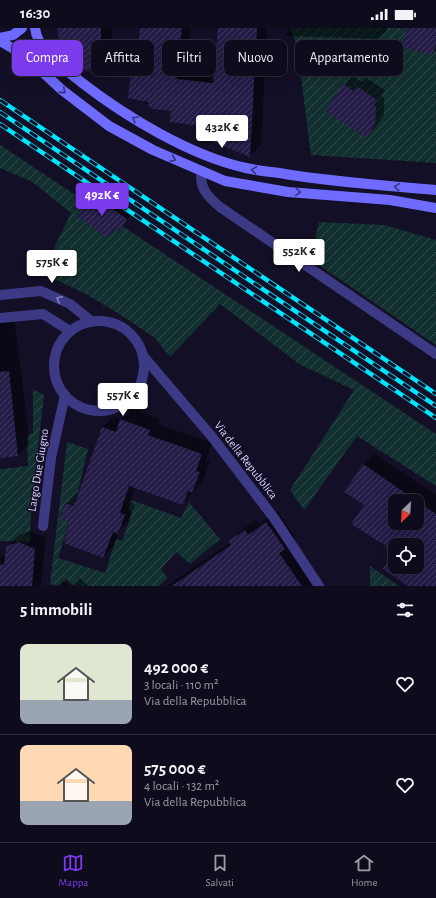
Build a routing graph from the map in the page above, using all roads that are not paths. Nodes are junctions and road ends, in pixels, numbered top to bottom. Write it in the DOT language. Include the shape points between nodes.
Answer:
graph roads {
  1 [pos="22,28"];
  2 [pos="35,28"];
  3 [pos="0,39"];
  4 [pos="202,171"];
  5 [pos="436,190"];
  6 [pos="436,208"];
  7 [pos="0,295"];
  8 [pos="0,318"];
  9 [pos="91,321"];
  10 [pos="70,331"];
  11 [pos="436,354"];
  12 [pos="144,357"];
  13 [pos="65,395"];
  14 [pos="43,526"];
  15 [pos="319,586"];
  1 -- 3 [label="street" via="13,35"];
  5 -- 2 [label="street, one-way" via="309,178 247,169 224,162 158,132 109,104 55,61 43,47"];
  3 -- 4 [label="street, one-way" via="24,54 62,90 109,126 153,150"];
  4 -- 6 [label="street, one-way" via="226,181 257,187 390,200"];
  4 -- 11 [label="street" via="200,180 207,196"];
  9 -- 7 [label="street, one-way" via="70,304 41,291"];
  8 -- 10 [label="street" via="43,314"];
  9 -- 10 [label="street"];
  9 -- 12 [label="street" via="105,321 118,325 130,333 139,344"];
  10 -- 13 [label="street" via="56,350 54,362 58,385"];
  12 -- 13 [label="street" via="144,372 140,386 131,398 119,406 105,410 90,410 76,405"];
  12 -- 15 [label="street, Via della Repubblica" via="213,438 274,518"];
  13 -- 14 [label="street, Largo Due Giugno" via="51,458"];
}
